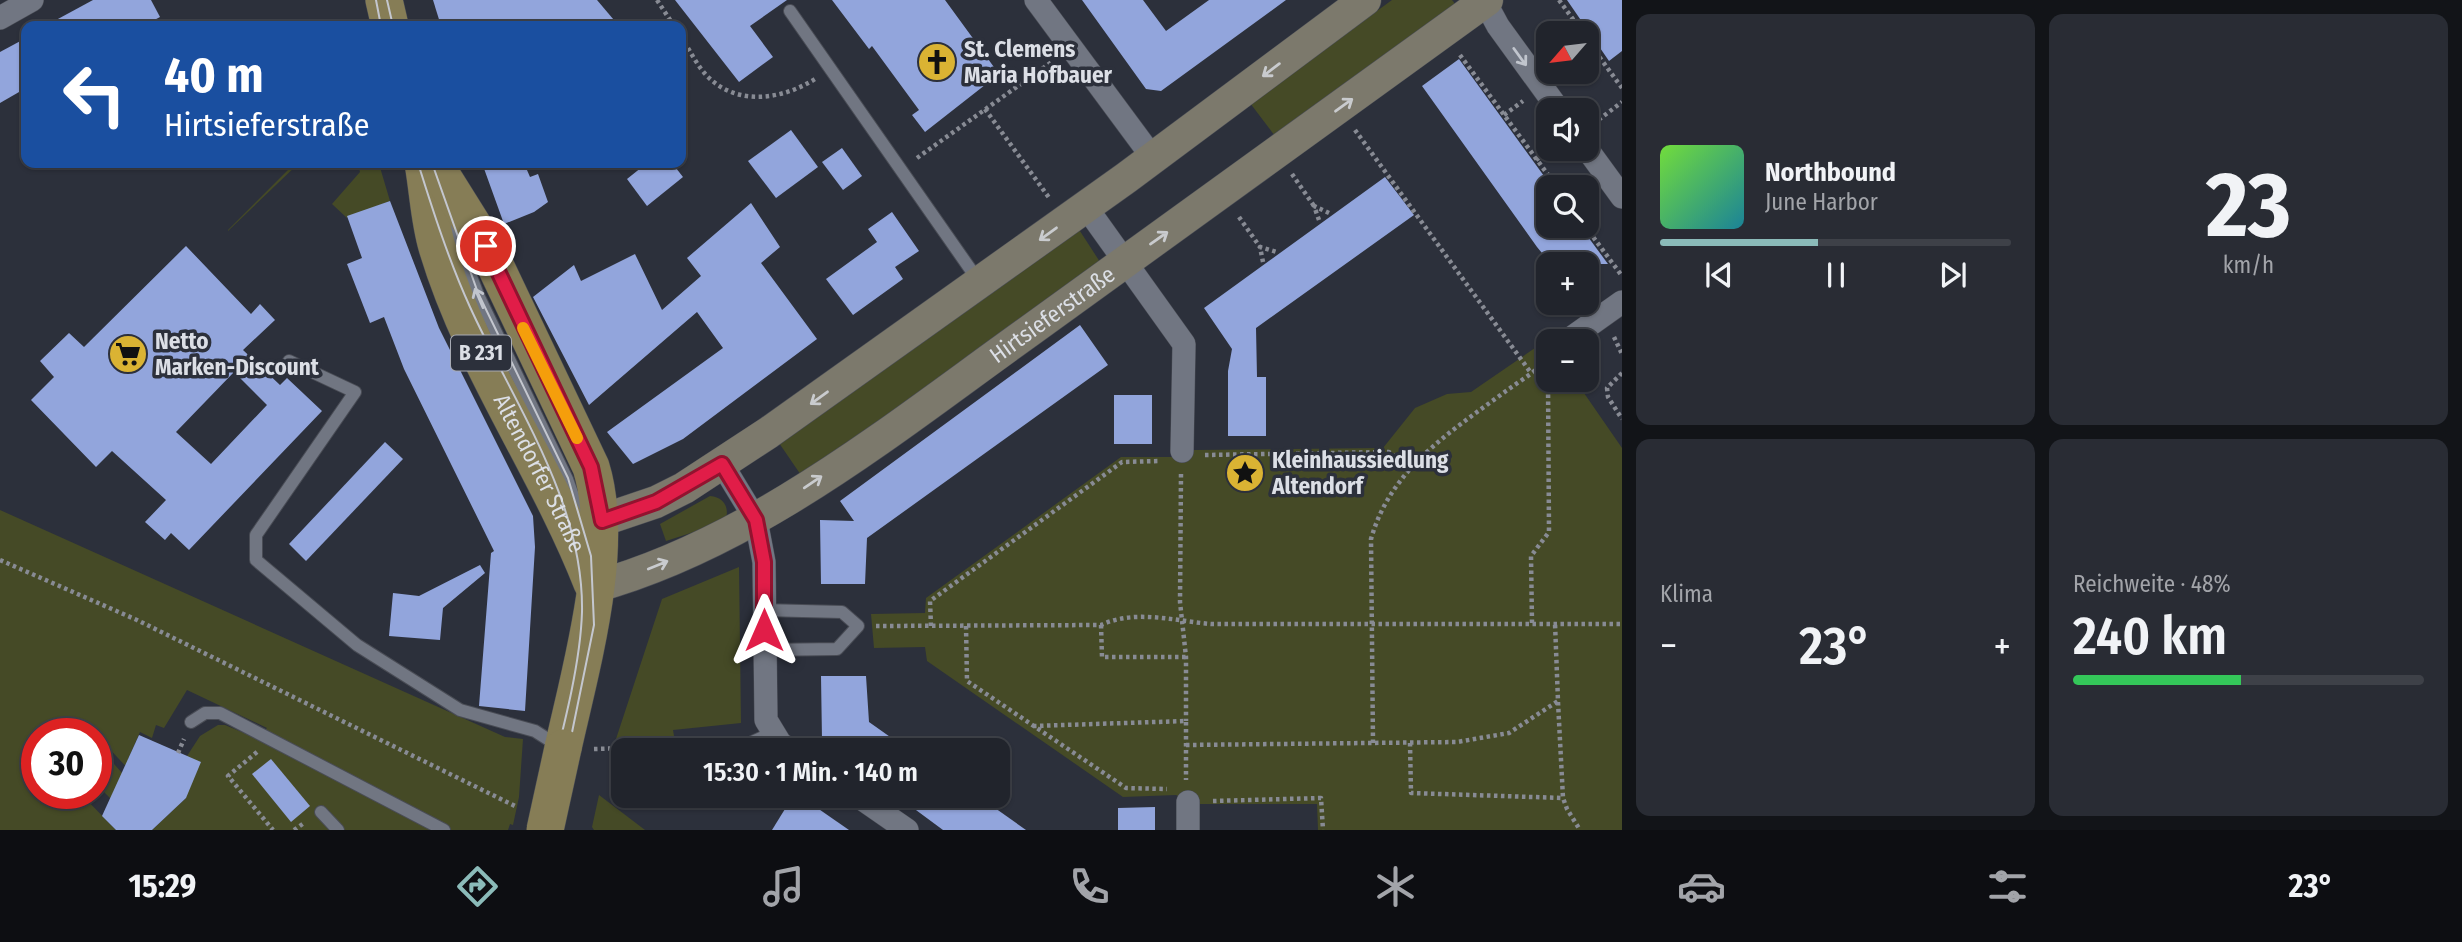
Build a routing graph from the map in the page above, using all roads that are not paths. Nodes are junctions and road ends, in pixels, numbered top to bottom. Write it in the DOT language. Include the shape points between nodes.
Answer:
graph roads {
  1 [pos="32,0"];
  2 [pos="384,0"];
  3 [pos="1036,0"];
  4 [pos="1365,0"];
  5 [pos="1485,1"];
  6 [pos="790,11"];
  7 [pos="0,18"];
  8 [pos="389,21"];
  9 [pos="1550,98"];
  10 [pos="1153,158"];
  11 [pos="1596,161"];
  12 [pos="424,168"];
  13 [pos="435,168"];
  14 [pos="1622,197"];
  15 [pos="1076,214"];
  16 [pos="1125,262"];
  17 [pos="980,283"];
  18 [pos="1622,302"];
  19 [pos="1584,329"];
  20 [pos="289,361"];
  21 [pos="1181,456"];
  22 [pos="722,464"];
  23 [pos="756,520"];
  24 [pos="586,526"];
  25 [pos="594,587"];
  26 [pos="764,610"];
  27 [pos="764,650"];
  28 [pos="191,722"];
  29 [pos="772,733"];
  30 [pos="761,738"];
  31 [pos="777,738"];
  32 [pos="564,748"];
  33 [pos="1187,796"];
  34 [pos="875,808"];
  35 [pos="321,813"];
  36 [pos="338,830"];
  37 [pos="444,830"];
  38 [pos="545,830"];
  39 [pos="907,830"];
  40 [pos="1188,830"];
  1 -- 7 [label="street"];
  2 -- 8 [label="main road"];
  3 -- 10 [label="street"];
  4 -- 10 [label="main road, one-way"];
  5 -- 9 [label="street, one-way"];
  16 -- 5 [label="main road, Hirtsieferstraße, one-way"];
  6 -- 17 [label="lane"];
  10 -- 15 [label="main road"];
  11 -- 14 [label="street"];
  12 -- 24 [label="main road, Altendorfer Straße / B 231, one-way" via="436,241 494,380"];
  13 -- 24 [label="main road, Altendorfer Straße / B 231" via="486,246 591,467"];
  15 -- 16 [label="street"];
  15 -- 17 [label="main road, one-way"];
  16 -- 21 [label="street" via="1184,344"];
  23 -- 16 [label="main road, Hirtsieferstraße, one-way" via="911,416"];
  17 -- 22 [label="main road, one-way"];
  18 -- 19 [label="street"];
  20 -- 32 [label="lane" via="355,392 256,536 256,560 358,645 460,710 535,731"];
  22 -- 23 [label="street"];
  22 -- 24 [label="main road" via="656,502"];
  25 -- 23 [label="main road, Hirtsieferstraße, one-way" via="663,564"];
  23 -- 26 [label="street" via="764,562"];
  24 -- 25 [label="main road, Altendorfer Straße / B 231"];
  25 -- 32 [label="main road, Altendorfer Straße / B 231"];
  26 -- 27 [label="street"];
  26 -- 27 [label="lane" via="842,612 858,626 837,649"];
  27 -- 29 [label="street" via="766,720"];
  28 -- 37 [label="lane" via="205,713 220,713"];
  29 -- 30 [label="lane"];
  29 -- 31 [label="street"];
  32 -- 38 [label="main road, Altendorfer Straße / B 231, bridge"];
  33 -- 40 [label="street"];
  34 -- 39 [label="street"];
  35 -- 36 [label="lane"];
}
